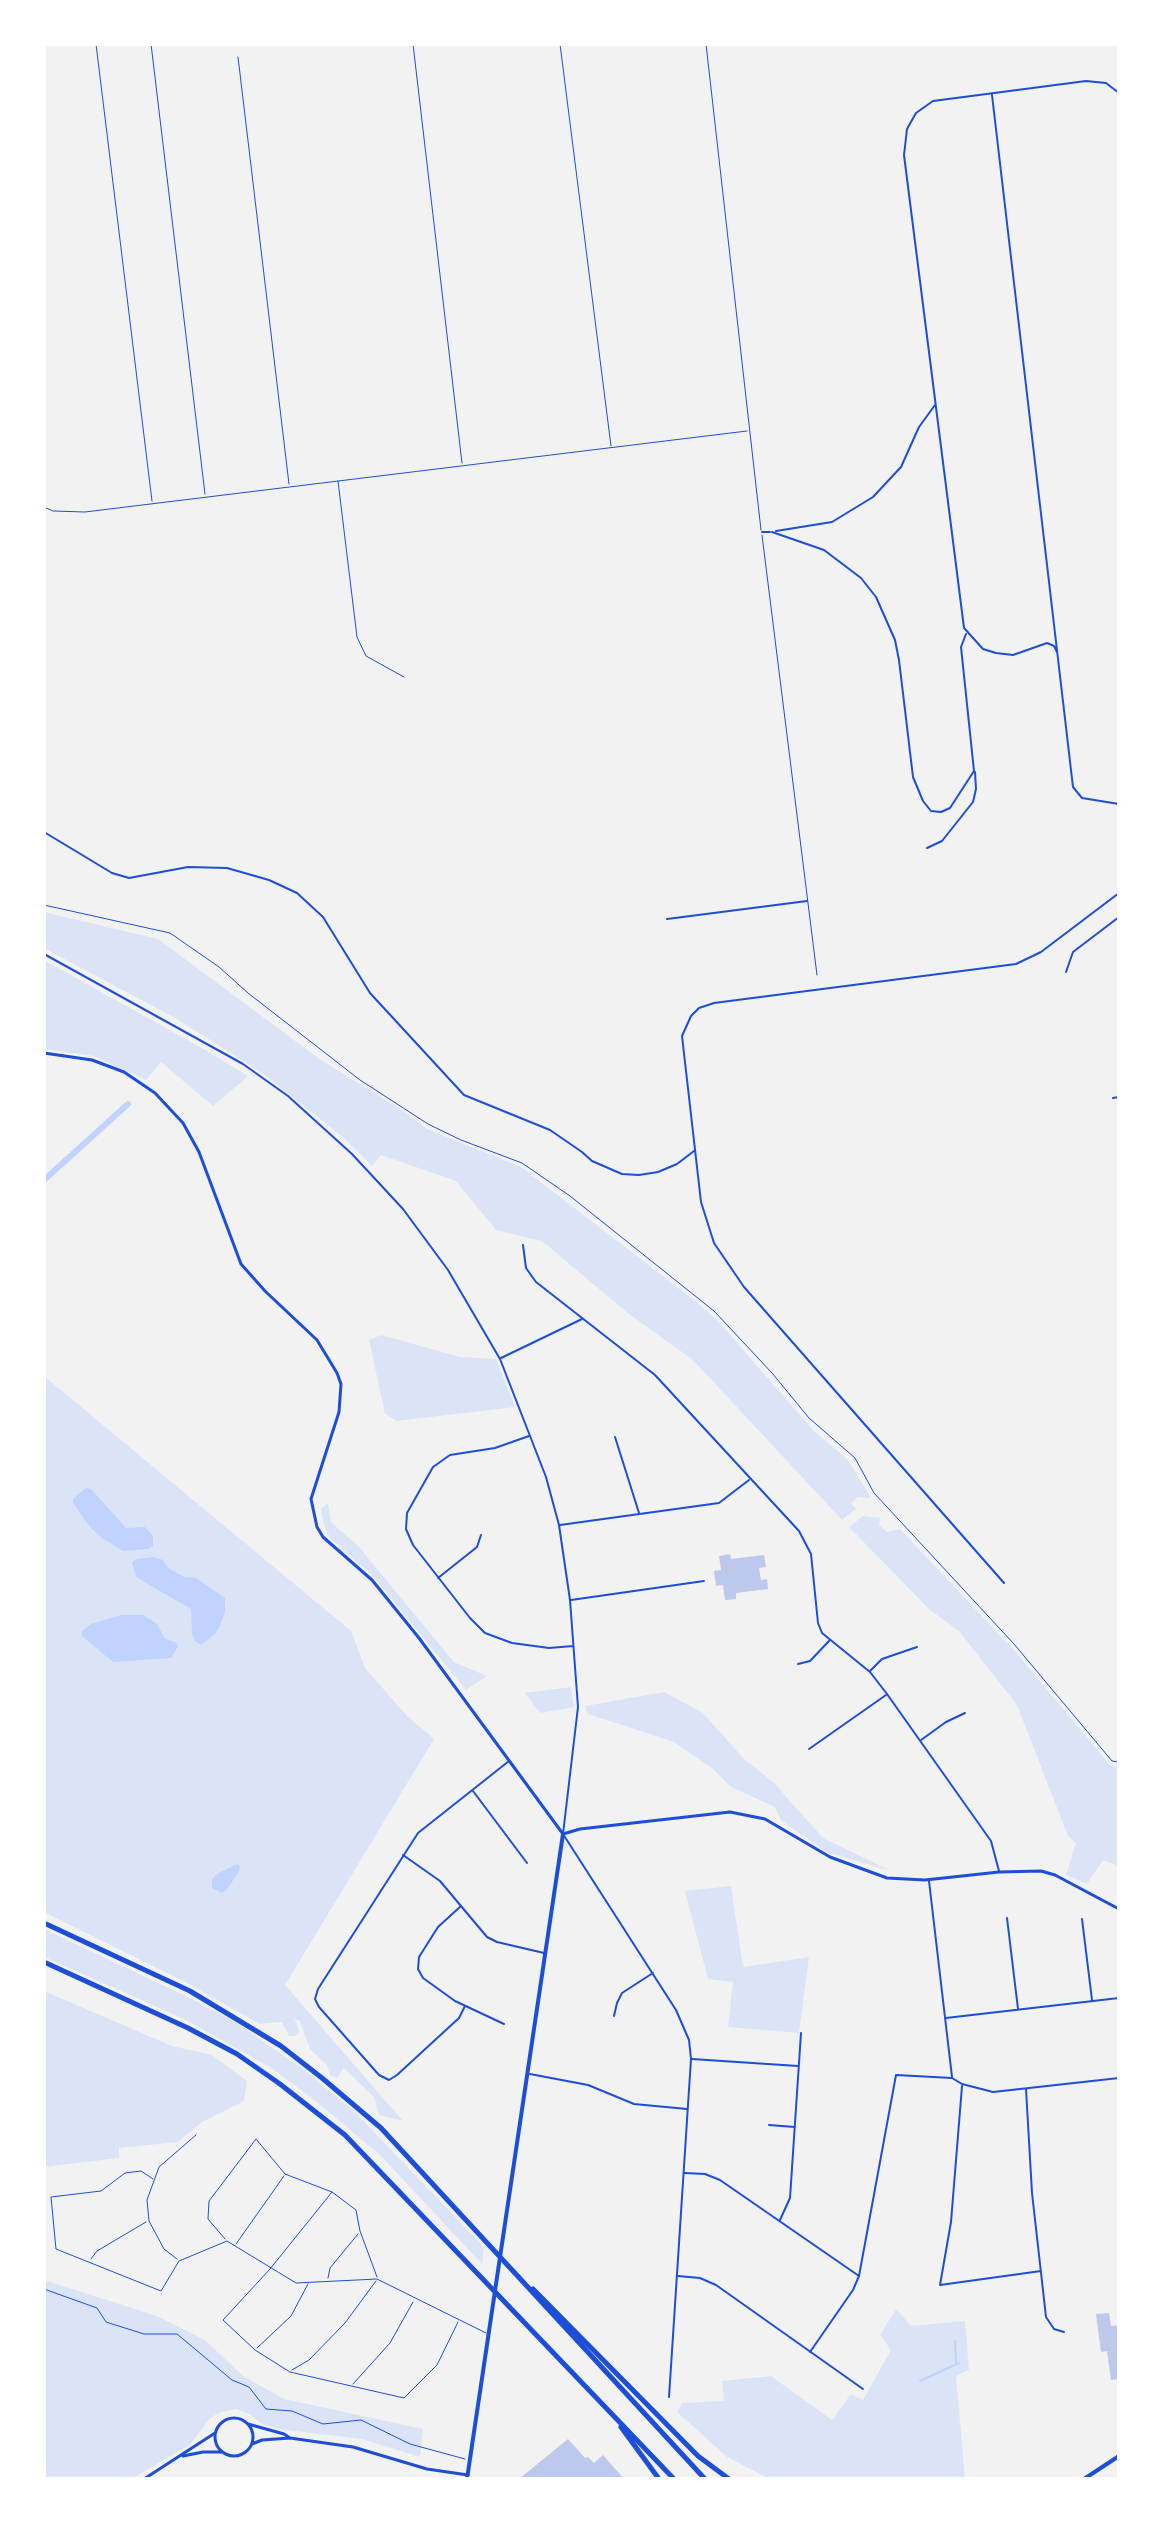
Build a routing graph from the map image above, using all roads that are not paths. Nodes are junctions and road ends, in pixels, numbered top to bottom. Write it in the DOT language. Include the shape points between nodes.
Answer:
graph roads {
  1 [pos="96,44"];
  2 [pos="151,44"];
  3 [pos="413,44"];
  4 [pos="560,44"];
  5 [pos="706,44"];
  6 [pos="238,57"];
  7 [pos="992,93"];
  8 [pos="1119,93"];
  9 [pos="936,404"];
  10 [pos="749,431"];
  11 [pos="611,448"];
  12 [pos="463,466"];
  13 [pos="338,481"];
  14 [pos="290,487"];
  15 [pos="205,497"];
  16 [pos="152,504"];
  17 [pos="44,507"];
  18 [pos="762,532"];
  19 [pos="772,532"];
  20 [pos="967,633"];
  21 [pos="1057,652"];
  22 [pos="404,677"];
  23 [pos="974,771"];
  24 [pos="1119,804"];
  25 [pos="44,832"];
  26 [pos="927,848"];
  27 [pos="1119,893"];
  28 [pos="807,901"];
  29 [pos="1119,917"];
  30 [pos="667,919"];
  31 [pos="44,954"];
  32 [pos="1066,972"];
  33 [pos="817,975"];
  34 [pos="44,1053"];
  35 [pos="1119,1097"];
  36 [pos="1113,1098"];
  37 [pos="694,1151"];
  38 [pos="523,1245"];
  39 [pos="583,1319"];
  40 [pos="500,1359"];
  41 [pos="531,1436"];
  42 [pos="615,1437"];
  43 [pos="750,1479"];
  44 [pos="639,1514"];
  45 [pos="559,1525"];
  46 [pos="481,1535"];
  47 [pos="438,1578"];
  48 [pos="704,1581"];
  49 [pos="1004,1583"];
  50 [pos="570,1600"];
  51 [pos="830,1640"];
  52 [pos="574,1646"];
  53 [pos="917,1647"];
  54 [pos="798,1664"];
  55 [pos="870,1672"];
  56 [pos="887,1694"];
  57 [pos="965,1713"];
  58 [pos="920,1741"];
  59 [pos="809,1749"];
  60 [pos="510,1760"];
  61 [pos="472,1790"];
  62 [pos="563,1834"];
  63 [pos="403,1855"];
  64 [pos="527,1863"];
  65 [pos="999,1872"];
  66 [pos="929,1880"];
  67 [pos="461,1906"];
  68 [pos="1119,1909"];
  69 [pos="1007,1918"];
  70 [pos="1082,1919"];
  71 [pos="44,1923"];
  72 [pos="545,1954"];
  73 [pos="44,1962"];
  74 [pos="653,1973"];
  75 [pos="1119,1998"];
  76 [pos="1092,2002"];
  77 [pos="465,2006"];
  78 [pos="1018,2011"];
  79 [pos="614,2016"];
  80 [pos="946,2018"];
  81 [pos="504,2024"];
  82 [pos="801,2033"];
  83 [pos="691,2059"];
  84 [pos="799,2066"];
  85 [pos="528,2073"];
  86 [pos="952,2078"];
  87 [pos="1119,2078"];
  88 [pos="962,2084"];
  89 [pos="1026,2089"];
  90 [pos="688,2109"];
  91 [pos="769,2125"];
  92 [pos="795,2127"];
  93 [pos="196,2135"];
  94 [pos="684,2173"];
  95 [pos="285,2174"];
  96 [pos="153,2179"];
  97 [pos="332,2192"];
  98 [pos="149,2221"];
  99 [pos="779,2221"];
  100 [pos="360,2231"];
  101 [pos="227,2241"];
  102 [pos="234,2246"];
  103 [pos="90,2261"];
  104 [pos="179,2261"];
  105 [pos="270,2269"];
  106 [pos="1041,2271"];
  107 [pos="677,2276"];
  108 [pos="859,2276"];
  109 [pos="520,2278"];
  110 [pos="377,2279"];
  111 [pos="328,2280"];
  112 [pos="309,2282"];
  113 [pos="414,2299"];
  114 [pos="459,2319"];
  115 [pos="1064,2332"];
  116 [pos="488,2334"];
  117 [pos="255,2350"];
  118 [pos="810,2352"];
  119 [pos="290,2372"];
  120 [pos="351,2385"];
  121 [pos="863,2389"];
  122 [pos="669,2397"];
  123 [pos="615,2416"];
  124 [pos="248,2424"];
  125 [pos="216,2433"];
  126 [pos="290,2438"];
  127 [pos="252,2444"];
  128 [pos="222,2452"];
  129 [pos="183,2456"];
  130 [pos="1119,2456"];
  131 [pos="467,2477"];
  132 [pos="144,2479"];
  133 [pos="659,2479"];
  134 [pos="674,2479"];
  135 [pos="705,2479"];
  136 [pos="729,2479"];
  137 [pos="1084,2479"];
  1 -- 16 [label="lane"];
  2 -- 15 [label="lane"];
  3 -- 12 [label="lane"];
  4 -- 11 [label="lane"];
  5 -- 10 [label="lane"];
  6 -- 14 [label="lane"];
  7 -- 8 [label="street" via="1086,81 1106,83"];
  7 -- 9 [label="street" via="933,101 916,113 907,129 904,155"];
  7 -- 21 [label="street"];
  9 -- 19 [label="street" via="901,467 873,497 832,522"];
  9 -- 20 [label="street"];
  10 -- 11 [label="lane"];
  10 -- 18 [label="lane"];
  11 -- 12 [label="lane"];
  12 -- 13 [label="lane"];
  13 -- 14 [label="lane"];
  13 -- 22 [label="lane" via="357,637 366,656"];
  14 -- 15 [label="lane"];
  15 -- 16 [label="lane"];
  16 -- 17 [label="lane" via="85,512"];
  18 -- 19 [label="street"];
  18 -- 28 [label="lane"];
  19 -- 23 [label="street" via="824,550 861,578 876,597 895,640 913,777 931,811 950,808"];
  20 -- 21 [label="street" via="983,649 996,653 1013,655 1047,643"];
  20 -- 23 [label="street" via="961,647"];
  21 -- 24 [label="street" via="1073,787 1082,798"];
  23 -- 26 [label="street" via="973,802 942,841"];
  25 -- 37 [label="street" via="129,878 188,867 227,868 297,893 323,917 370,993 464,1095 550,1130 592,1161 622,1174 658,1172"];
  27 -- 37 [label="street" via="1041,952 1009,966 709,1004 695,1011 682,1036"];
  28 -- 30 [label="street"];
  28 -- 33 [label="lane"];
  29 -- 32 [label="street" via="1073,952"];
  31 -- 40 [label="street" via="243,1064 288,1096 403,1209 448,1270"];
  34 -- 60 [label="street" via="92,1060 124,1072 155,1093 183,1123 241,1264 317,1340 341,1384 339,1412 311,1499 317,1527 372,1580"];
  35 -- 36 [label="street"];
  37 -- 49 [label="street" via="707,1223 726,1262"];
  38 -- 39 [label="street" via="526,1268 536,1282"];
  39 -- 40 [label="street"];
  39 -- 43 [label="street" via="655,1375"];
  40 -- 41 [label="street"];
  41 -- 45 [label="street"];
  41 -- 47 [label="street" via="450,1455 433,1467 407,1513 406,1529"];
  42 -- 44 [label="street"];
  43 -- 44 [label="street" via="719,1503"];
  43 -- 51 [label="street" via="805,1540 818,1623"];
  44 -- 45 [label="street"];
  45 -- 50 [label="street"];
  46 -- 47 [label="street" via="477,1547"];
  47 -- 52 [label="street" via="485,1633 512,1643"];
  48 -- 50 [label="street"];
  50 -- 52 [label="street"];
  51 -- 54 [label="street" via="810,1661"];
  51 -- 55 [label="street"];
  52 -- 62 [label="street" via="578,1707"];
  53 -- 55 [label="street" via="882,1659"];
  55 -- 56 [label="street"];
  56 -- 58 [label="street"];
  56 -- 59 [label="street"];
  57 -- 58 [label="street"];
  58 -- 65 [label="street" via="991,1841"];
  60 -- 61 [label="street"];
  60 -- 62 [label="street"];
  61 -- 63 [label="street" via="423,1828"];
  61 -- 64 [label="street"];
  62 -- 66 [label="street" via="730,1812 765,1819 830,1857 887,1878"];
  62 -- 72 [label="main road"];
  62 -- 74 [label="street"];
  63 -- 67 [label="street" via="440,1881"];
  63 -- 77 [label="street" via="315,1999 379,2075 389,2080 459,2018"];
  65 -- 66 [label="street"];
  65 -- 68 [label="street" via="1055,1875"];
  66 -- 80 [label="street"];
  67 -- 72 [label="street" via="487,1937"];
  67 -- 77 [label="street" via="438,1927 419,1957 418,1969"];
  69 -- 78 [label="street"];
  70 -- 76 [label="street"];
  71 -- 109 [label="highway" via="190,1991 281,2046 381,2128"];
  72 -- 85 [label="main road"];
  73 -- 123 [label="highway" via="237,2054 345,2135"];
  74 -- 79 [label="street" via="622,1993"];
  74 -- 83 [label="street" via="685,2025"];
  75 -- 76 [label="street"];
  76 -- 78 [label="street"];
  77 -- 81 [label="street"];
  78 -- 80 [label="street"];
  80 -- 86 [label="street"];
  82 -- 84 [label="street"];
  83 -- 84 [label="street"];
  83 -- 90 [label="street"];
  84 -- 92 [label="street"];
  85 -- 90 [label="street" via="588,2085 634,2104"];
  85 -- 116 [label="main road"];
  86 -- 88 [label="street"];
  86 -- 108 [label="street" via="896,2075"];
  87 -- 89 [label="street"];
  88 -- 89 [label="street" via="993,2092"];
  88 -- 106 [label="street" via="940,2285"];
  89 -- 106 [label="street"];
  90 -- 94 [label="street"];
  91 -- 92 [label="street"];
  92 -- 99 [label="street" via="790,2198"];
  93 -- 96 [label="lane" via="159,2167"];
  94 -- 99 [label="street" via="720,2180"];
  94 -- 107 [label="street"];
  95 -- 97 [label="lane"];
  95 -- 101 [label="lane" via="256,2139 209,2201 208,2219"];
  95 -- 102 [label="lane"];
  96 -- 98 [label="lane"];
  96 -- 103 [label="lane" via="141,2171 125,2173 101,2191 51,2197 56,2249"];
  97 -- 100 [label="lane" via="356,2210"];
  97 -- 105 [label="lane"];
  98 -- 103 [label="lane" via="97,2251"];
  98 -- 104 [label="lane" via="164,2249"];
  99 -- 108 [label="street"];
  100 -- 110 [label="lane"];
  100 -- 111 [label="lane" via="330,2268"];
  101 -- 102 [label="lane"];
  101 -- 104 [label="lane"];
  102 -- 105 [label="lane"];
  103 -- 104 [label="lane" via="161,2291"];
  105 -- 112 [label="lane" via="296,2283"];
  105 -- 117 [label="lane" via="223,2320"];
  106 -- 115 [label="street" via="1046,2317 1054,2329"];
  107 -- 118 [label="street" via="716,2285"];
  107 -- 122 [label="street"];
  108 -- 118 [label="street"];
  109 -- 135 [label="highway"];
  109 -- 136 [label="highway" via="698,2456"];
  110 -- 111 [label="lane"];
  110 -- 113 [label="lane"];
  110 -- 119 [label="lane" via="345,2323"];
  111 -- 112 [label="lane"];
  112 -- 117 [label="lane" via="291,2316"];
  113 -- 114 [label="lane"];
  113 -- 120 [label="lane" via="390,2343"];
  114 -- 116 [label="lane"];
  114 -- 120 [label="lane" via="437,2365 404,2398"];
  116 -- 131 [label="main road"];
  117 -- 119 [label="lane"];
  118 -- 121 [label="street"];
  119 -- 120 [label="lane"];
  123 -- 133 [label="highway"];
  123 -- 134 [label="highway"];
  124 -- 125 [label="street" via="232,2418"];
  124 -- 126 [label="street"];
  124 -- 127 [label="street"];
  125 -- 128 [label="street"];
  125 -- 129 [label="street"];
  126 -- 127 [label="street"];
  126 -- 131 [label="street" via="367,2450"];
  127 -- 128 [label="street" via="237,2456"];
  128 -- 129 [label="street"];
  129 -- 132 [label="street"];
  130 -- 137 [label="main road"];
}
